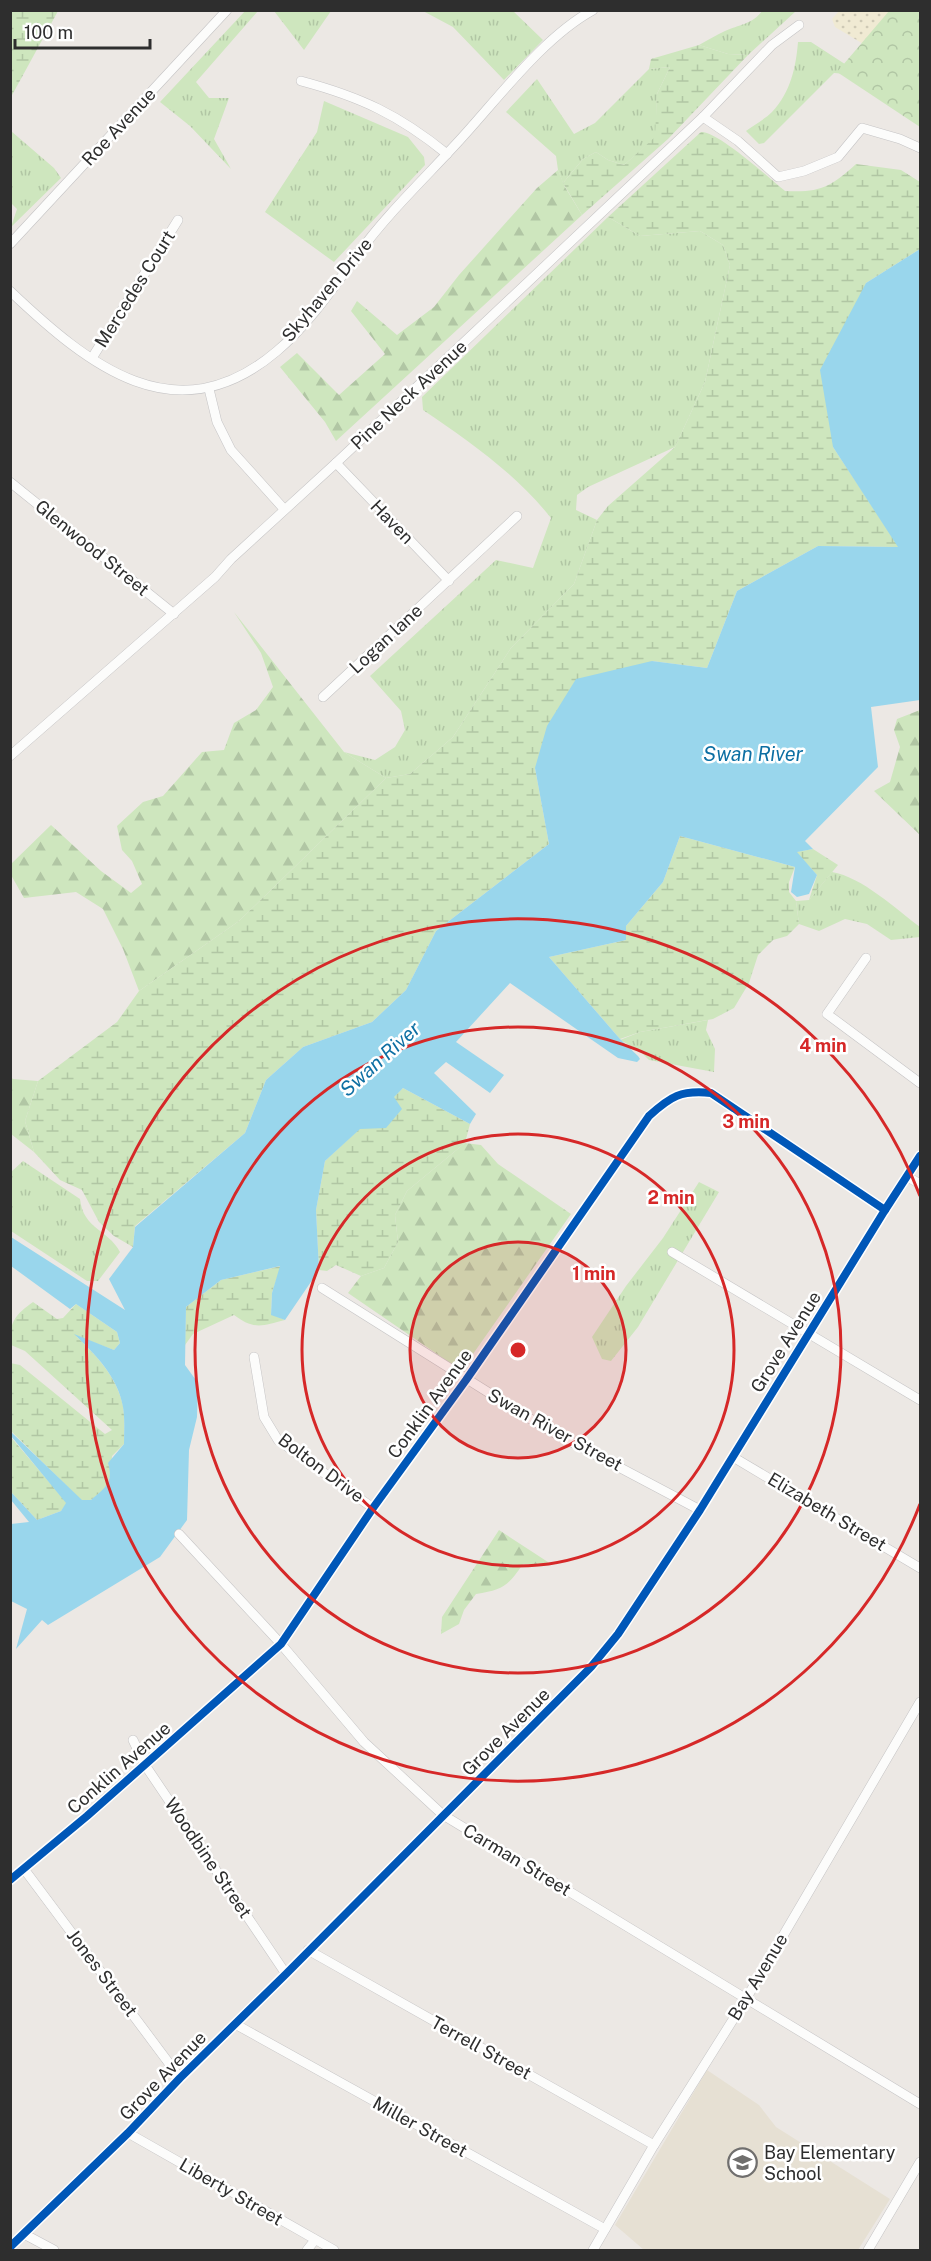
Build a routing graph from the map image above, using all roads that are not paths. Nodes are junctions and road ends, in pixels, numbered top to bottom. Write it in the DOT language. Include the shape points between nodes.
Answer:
graph roads {
  1 [pos="227,10"];
  2 [pos="593,10"];
  3 [pos="799,25"];
  4 [pos="301,81"];
  5 [pos="704,117"];
  6 [pos="921,148"];
  7 [pos="447,154"];
  8 [pos="178,220"];
  9 [pos="10,243"];
  10 [pos="10,291"];
  11 [pos="92,358"];
  12 [pos="209,389"];
  13 [pos="336,463"];
  14 [pos="10,482"];
  15 [pos="284,509"];
  16 [pos="518,516"];
  17 [pos="448,581"];
  18 [pos="174,614"];
  19 [pos="323,697"];
  20 [pos="10,756"];
  21 [pos="866,958"];
  22 [pos="921,1083"];
  23 [pos="921,1156"];
  24 [pos="908,1177"];
  25 [pos="921,1184"];
  26 [pos="885,1210"];
  27 [pos="672,1252"];
  28 [pos="322,1288"];
  29 [pos="809,1333"];
  30 [pos="254,1358"];
  31 [pos="466,1380"];
  32 [pos="921,1400"];
  33 [pos="733,1457"];
  34 [pos="373,1508"];
  35 [pos="700,1510"];
  36 [pos="179,1534"];
  37 [pos="921,1568"];
  38 [pos="281,1644"];
  39 [pos="921,1702"];
  40 [pos="133,1740"];
  41 [pos="145,1765"];
  42 [pos="443,1815"];
  43 [pos="24,1869"];
  44 [pos="10,1880"];
  45 [pos="308,1950"];
  46 [pos="286,1974"];
  47 [pos="746,1999"];
  48 [pos="235,2024"];
  49 [pos="180,2078"];
  50 [pos="921,2104"];
  51 [pos="128,2133"];
  52 [pos="654,2145"];
  53 [pos="921,2162"];
  54 [pos="605,2229"];
  55 [pos="24,2234"];
  56 [pos="315,2240"];
  57 [pos="10,2247"];
  58 [pos="54,2250"];
  59 [pos="307,2250"];
  60 [pos="334,2250"];
  61 [pos="593,2250"];
  62 [pos="868,2250"];
  1 -- 9 [label="street, Roe Avenue"];
  2 -- 7 [label="street, Skyhaven Drive" via="564,30 531,62"];
  3 -- 5 [label="street, Pine Neck Avenue" via="772,45"];
  4 -- 7 [label="street" via="373,105 420,132"];
  5 -- 6 [label="street" via="778,177 837,157 861,128"];
  5 -- 13 [label="street, Pine Neck Avenue"];
  7 -- 12 [label="street, Skyhaven Drive" via="278,350 242,374"];
  8 -- 11 [label="street, Mercedes Court"];
  10 -- 11 [label="street, Skyhaven Drive" via="52,331"];
  11 -- 12 [label="street, Skyhaven Drive" via="143,385"];
  12 -- 15 [label="street" via="217,422 231,450"];
  13 -- 15 [label="street, Pine Neck Avenue"];
  13 -- 17 [label="street, Haven"];
  14 -- 18 [label="street, Glenwood Street"];
  15 -- 18 [label="street, Pine Neck Avenue"];
  16 -- 17 [label="street, Logan lane"];
  17 -- 19 [label="street, Logan lane"];
  18 -- 20 [label="street, Pine Neck Avenue"];
  21 -- 22 [label="street" via="827,1014"];
  23 -- 24 [label="street, Grove Avenue"];
  24 -- 25 [label="street"];
  24 -- 26 [label="street, Grove Avenue"];
  26 -- 29 [label="street, Grove Avenue"];
  26 -- 31 [label="street, Conklin Avenue" via="711,1093 684,1092 668,1099 649,1116"];
  27 -- 29 [label="street"];
  28 -- 31 [label="street, Swan River Street"];
  29 -- 32 [label="street"];
  29 -- 33 [label="street, Grove Avenue"];
  30 -- 34 [label="street, Bolton Drive" via="264,1417 278,1440"];
  31 -- 34 [label="street, Conklin Avenue"];
  31 -- 35 [label="street, Swan River Street" via="545,1428"];
  33 -- 35 [label="street, Grove Avenue"];
  33 -- 37 [label="street, Elizabeth Street"];
  34 -- 38 [label="street, Conklin Avenue"];
  35 -- 42 [label="street, Grove Avenue" via="618,1634 591,1667"];
  36 -- 38 [label="street, Carman Street"];
  38 -- 41 [label="street, Conklin Avenue"];
  38 -- 42 [label="street, Carman Street" via="364,1742"];
  39 -- 47 [label="street, Bay Avenue"];
  40 -- 41 [label="street, Woodbine Street"];
  41 -- 43 [label="street, Conklin Avenue"];
  41 -- 46 [label="street, Woodbine Street"];
  42 -- 45 [label="street, Grove Avenue"];
  42 -- 47 [label="street, Carman Street"];
  43 -- 44 [label="street, Conklin Avenue"];
  43 -- 49 [label="street, Jones Street"];
  45 -- 46 [label="street, Grove Avenue"];
  45 -- 52 [label="street, Terrell Street"];
  46 -- 48 [label="street, Grove Avenue"];
  47 -- 50 [label="street, Carman Street"];
  47 -- 52 [label="street, Bay Avenue"];
  48 -- 49 [label="street, Grove Avenue"];
  48 -- 54 [label="street, Miller Street"];
  49 -- 51 [label="street, Grove Avenue"];
  51 -- 55 [label="street, Grove Avenue"];
  51 -- 56 [label="street, Liberty Street"];
  52 -- 54 [label="street, Bay Avenue"];
  53 -- 62 [label="street"];
  54 -- 61 [label="street, Bay Avenue"];
  55 -- 57 [label="street, Grove Avenue"];
  55 -- 58 [label="street"];
  56 -- 59 [label="street"];
  56 -- 60 [label="street, Liberty Street"];
}
